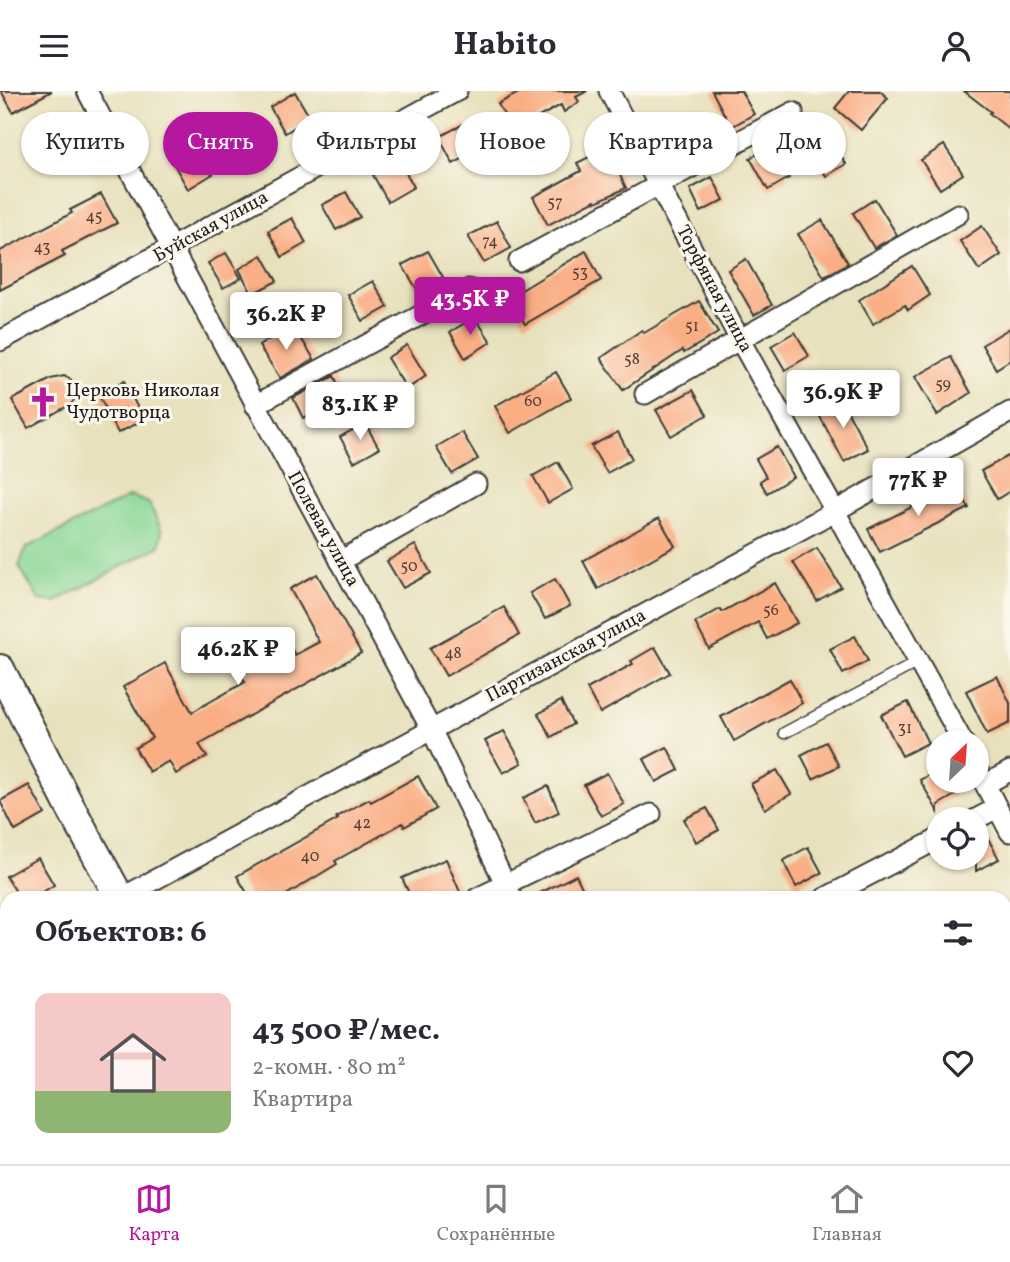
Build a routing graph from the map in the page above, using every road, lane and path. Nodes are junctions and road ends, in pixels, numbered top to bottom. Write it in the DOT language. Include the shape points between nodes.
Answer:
graph roads {
  1 [pos="87,91"];
  2 [pos="457,91"];
  3 [pos="610,91"];
  4 [pos="752,135"];
  5 [pos="660,186"];
  6 [pos="958,214"];
  7 [pos="170,249"];
  8 [pos="519,261"];
  9 [pos="469,289"];
  10 [pos="740,340"];
  11 [pos="0,341"];
  12 [pos="645,394"];
  13 [pos="255,405"];
  14 [pos="1010,412"];
  15 [pos="476,484"];
  16 [pos="837,510"];
  17 [pos="341,562"];
  18 [pos="920,661"];
  19 [pos="0,669"];
  20 [pos="431,729"];
  21 [pos="957,730"];
  22 [pos="784,733"];
  23 [pos="1010,771"];
  24 [pos="989,774"];
  25 [pos="989,792"];
  26 [pos="997,808"];
  27 [pos="989,812"];
  28 [pos="651,814"];
  29 [pos="1010,832"];
  30 [pos="926,845"];
  31 [pos="116,891"];
  32 [pos="133,891"];
  33 [pos="509,891"];
  34 [pos="838,891"];
  1 -- 7 [label="street, Полевая улица"];
  2 -- 7 [label="street, Буйская улица"];
  3 -- 5 [label="street, Торфяная улица"];
  4 -- 5 [label="street"];
  5 -- 8 [label="street"];
  5 -- 10 [label="street, Торфяная улица"];
  6 -- 10 [label="street"];
  7 -- 11 [label="street, Буйская улица"];
  7 -- 13 [label="street, Полевая улица"];
  9 -- 13 [label="street"];
  10 -- 12 [label="street"];
  10 -- 16 [label="street, Торфяная улица"];
  13 -- 17 [label="street, Полевая улица"];
  14 -- 16 [label="street, Партизанская улица"];
  15 -- 17 [label="street"];
  16 -- 18 [label="street, Торфяная улица"];
  16 -- 20 [label="street, Партизанская улица"];
  17 -- 20 [label="street, Полевая улица"];
  18 -- 21 [label="street, Торфяная улица"];
  18 -- 22 [label="lane"];
  19 -- 31 [label="street"];
  20 -- 32 [label="street, Партизанская улица"];
  20 -- 33 [label="street, Полевая улица"];
  23 -- 24 [label="street"];
  25 -- 26 [label="street"];
  26 -- 27 [label="street"];
  26 -- 29 [label="street"];
  28 -- 33 [label="street"];
  30 -- 34 [label="street"];
}
